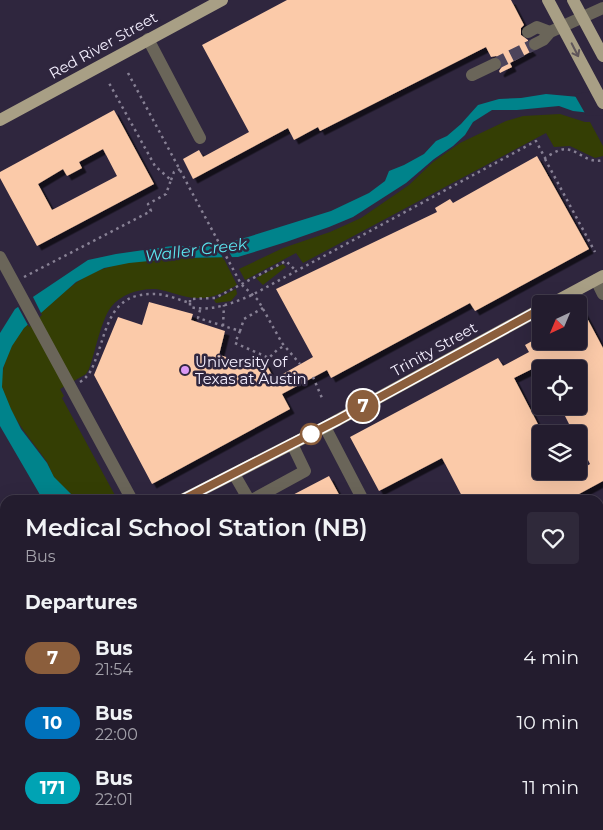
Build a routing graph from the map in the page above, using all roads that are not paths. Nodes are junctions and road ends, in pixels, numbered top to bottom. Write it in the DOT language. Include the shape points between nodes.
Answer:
graph roads {
  1 [pos="222,0"];
  2 [pos="548,0"];
  3 [pos="573,0"];
  4 [pos="603,8"];
  5 [pos="583,18"];
  6 [pos="563,27"];
  7 [pos="528,32"];
  8 [pos="550,32"];
  9 [pos="148,39"];
  10 [pos="535,44"];
  11 [pos="603,56"];
  12 [pos="495,64"];
  13 [pos="472,75"];
  14 [pos="603,103"];
  15 [pos="0,120"];
  16 [pos="200,138"];
  17 [pos="0,257"];
  18 [pos="600,278"];
  19 [pos="603,294"];
  20 [pos="568,295"];
  21 [pos="532,314"];
  22 [pos="325,427"];
  23 [pos="292,444"];
  24 [pos="234,474"];
  25 [pos="129,495"];
  26 [pos="196,495"];
  27 [pos="247,495"];
  28 [pos="259,495"];
  29 [pos="360,495"];
  1 -- 9 [label="main road, Red River Street"];
  2 -- 6 [label="main road"];
  3 -- 5 [label="main road"];
  4 -- 5 [label="street"];
  5 -- 6 [label="street"];
  5 -- 11 [label="main road"];
  6 -- 8 [label="street"];
  6 -- 14 [label="main road, one-way"];
  7 -- 8 [label="street" via="537,27"];
  8 -- 10 [label="street"];
  9 -- 15 [label="main road, Red River Street"];
  9 -- 16 [label="street"];
  12 -- 13 [label="street"];
  17 -- 25 [label="street"];
  18 -- 19 [label="street"];
  18 -- 20 [label="main road"];
  21 -- 22 [label="main road, Trinity Street"];
  22 -- 23 [label="main road, Trinity Street"];
  22 -- 29 [label="street"];
  23 -- 24 [label="main road, Trinity Street"];
  23 -- 28 [label="street" via="305,471"];
  24 -- 26 [label="main road, Trinity Street"];
  24 -- 27 [label="street"];
}
